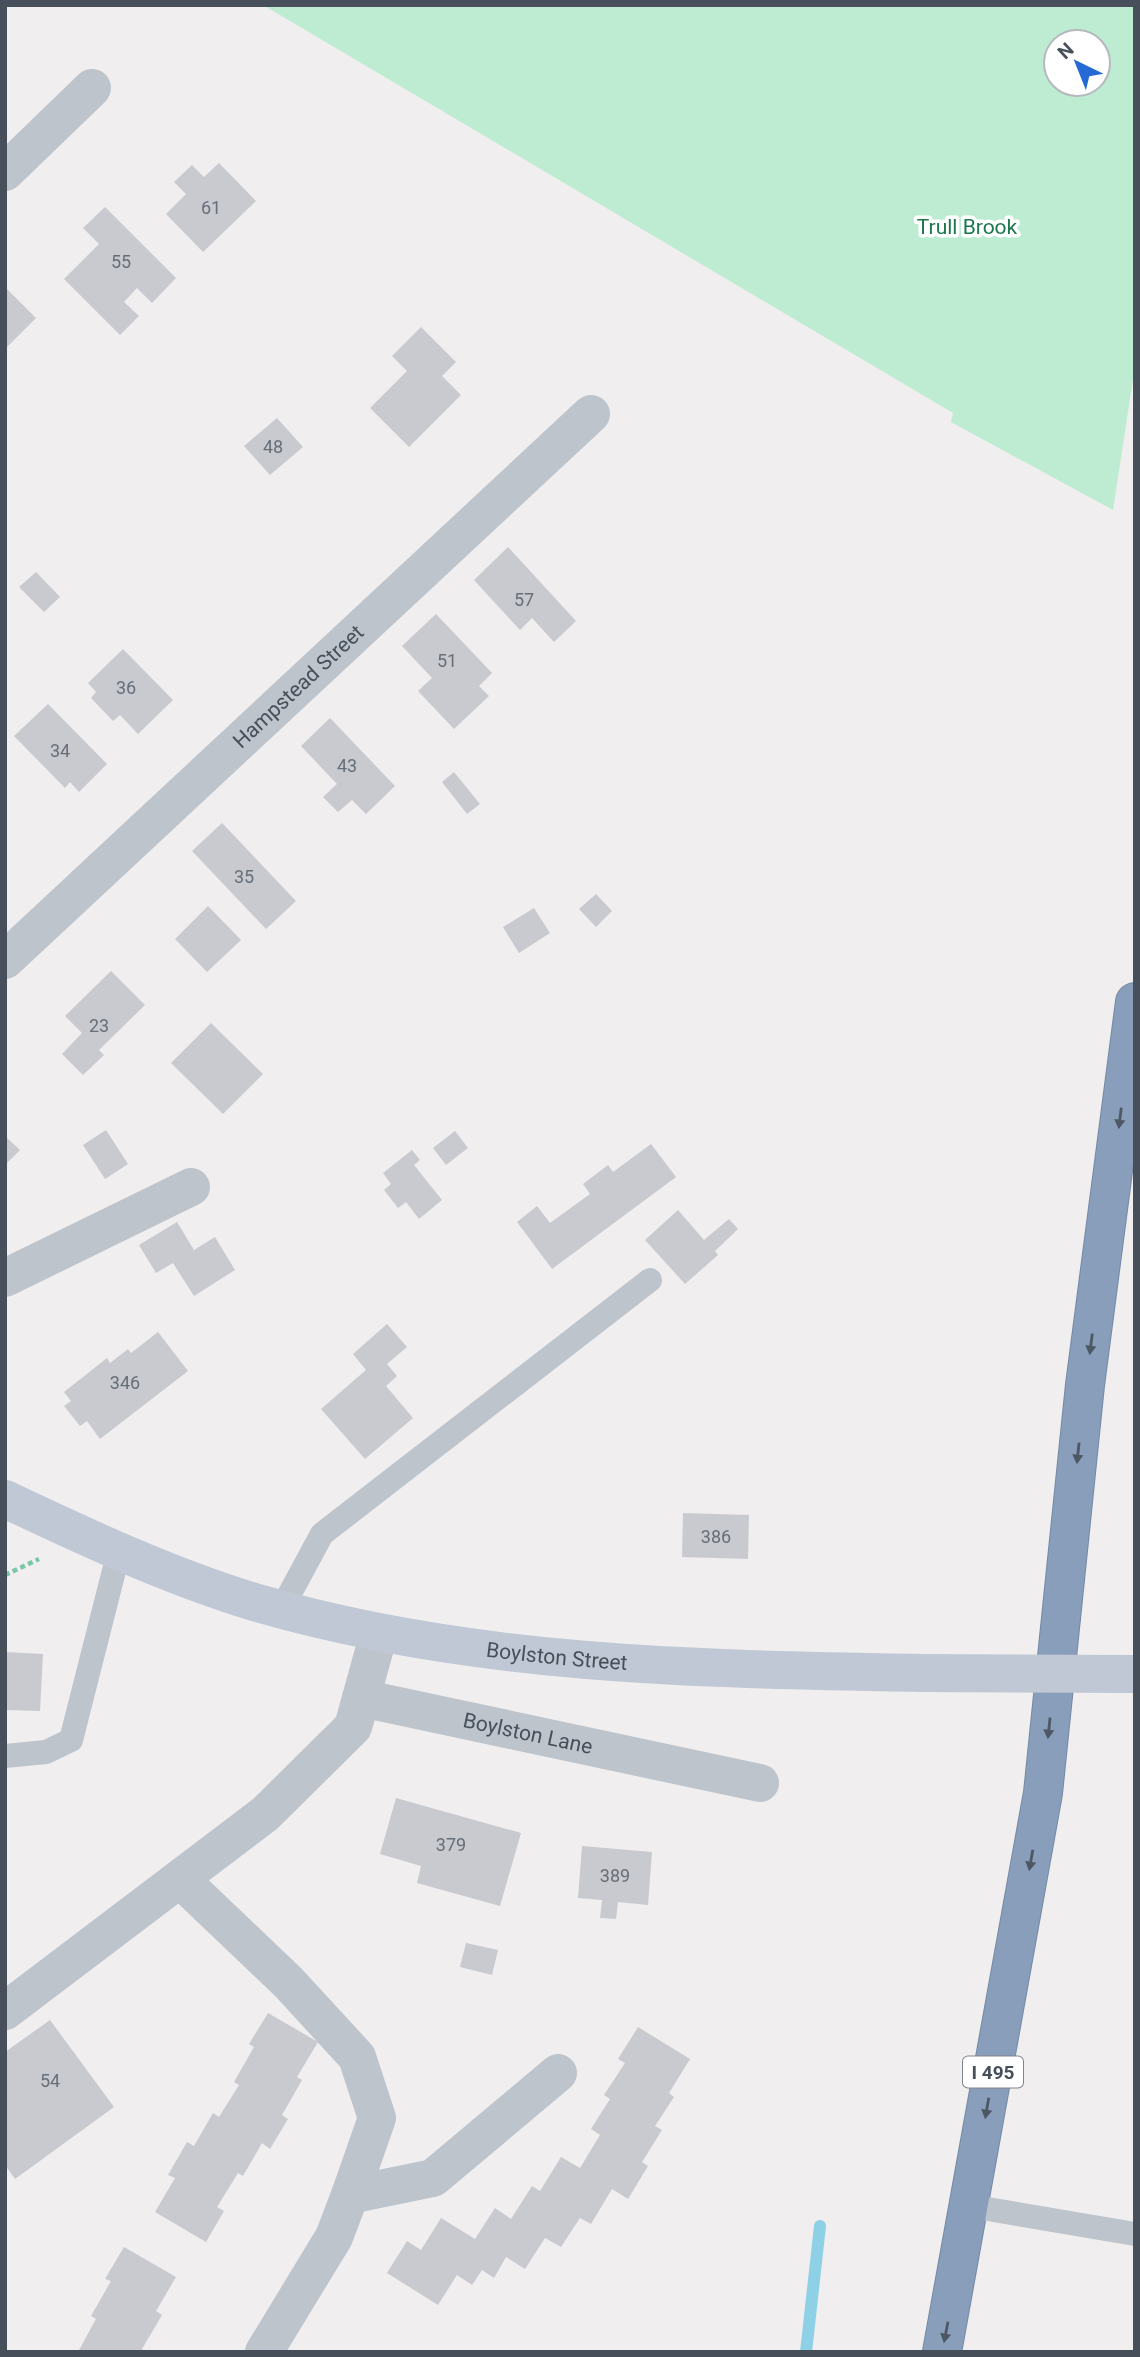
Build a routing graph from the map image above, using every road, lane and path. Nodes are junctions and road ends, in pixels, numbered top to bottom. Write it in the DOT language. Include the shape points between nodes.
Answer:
graph roads {
  1 [pos="92,88"];
  2 [pos="5,172"];
  3 [pos="592,414"];
  4 [pos="5,960"];
  5 [pos="1135,1002"];
  6 [pos="191,1187"];
  7 [pos="5,1278"];
  8 [pos="650,1280"];
  9 [pos="5,1499"];
  10 [pos="119,1551"];
  11 [pos="282,1608"];
  12 [pos="379,1633"];
  13 [pos="1135,1674"];
  14 [pos="361,1698"];
  15 [pos="5,1756"];
  16 [pos="760,1783"];
  17 [pos="180,1879"];
  18 [pos="5,2011"];
  19 [pos="558,2073"];
  20 [pos="350,2195"];
  21 [pos="970,2206"];
  22 [pos="1135,2234"];
  23 [pos="264,2352"];
  24 [pos="942,2352"];
  1 -- 2 [label="street"];
  3 -- 4 [label="street, Hampstead Street"];
  5 -- 21 [label="highway, I 495, one-way" via="1086,1385 1043,1793"];
  6 -- 7 [label="street"];
  8 -- 11 [label="lane" via="321,1534"];
  9 -- 10 [label="main road, Boylston Street"];
  10 -- 11 [label="main road, Boylston Street"];
  10 -- 15 [label="lane" via="71,1740 47,1752"];
  11 -- 12 [label="main road, Boylston Street"];
  12 -- 13 [label="main road, Boylston Street, bridge" via="553,1659 794,1671"];
  12 -- 14 [label="street"];
  14 -- 16 [label="street, Boylston Lane"];
  14 -- 17 [label="street" via="354,1727 265,1814"];
  17 -- 18 [label="street"];
  17 -- 20 [label="street" via="289,1983 358,2057 377,2118"];
  19 -- 20 [label="street" via="433,2178"];
  20 -- 23 [label="street" via="334,2237"];
  21 -- 22 [label="lane"];
  21 -- 24 [label="highway, I 495, one-way"];
}
